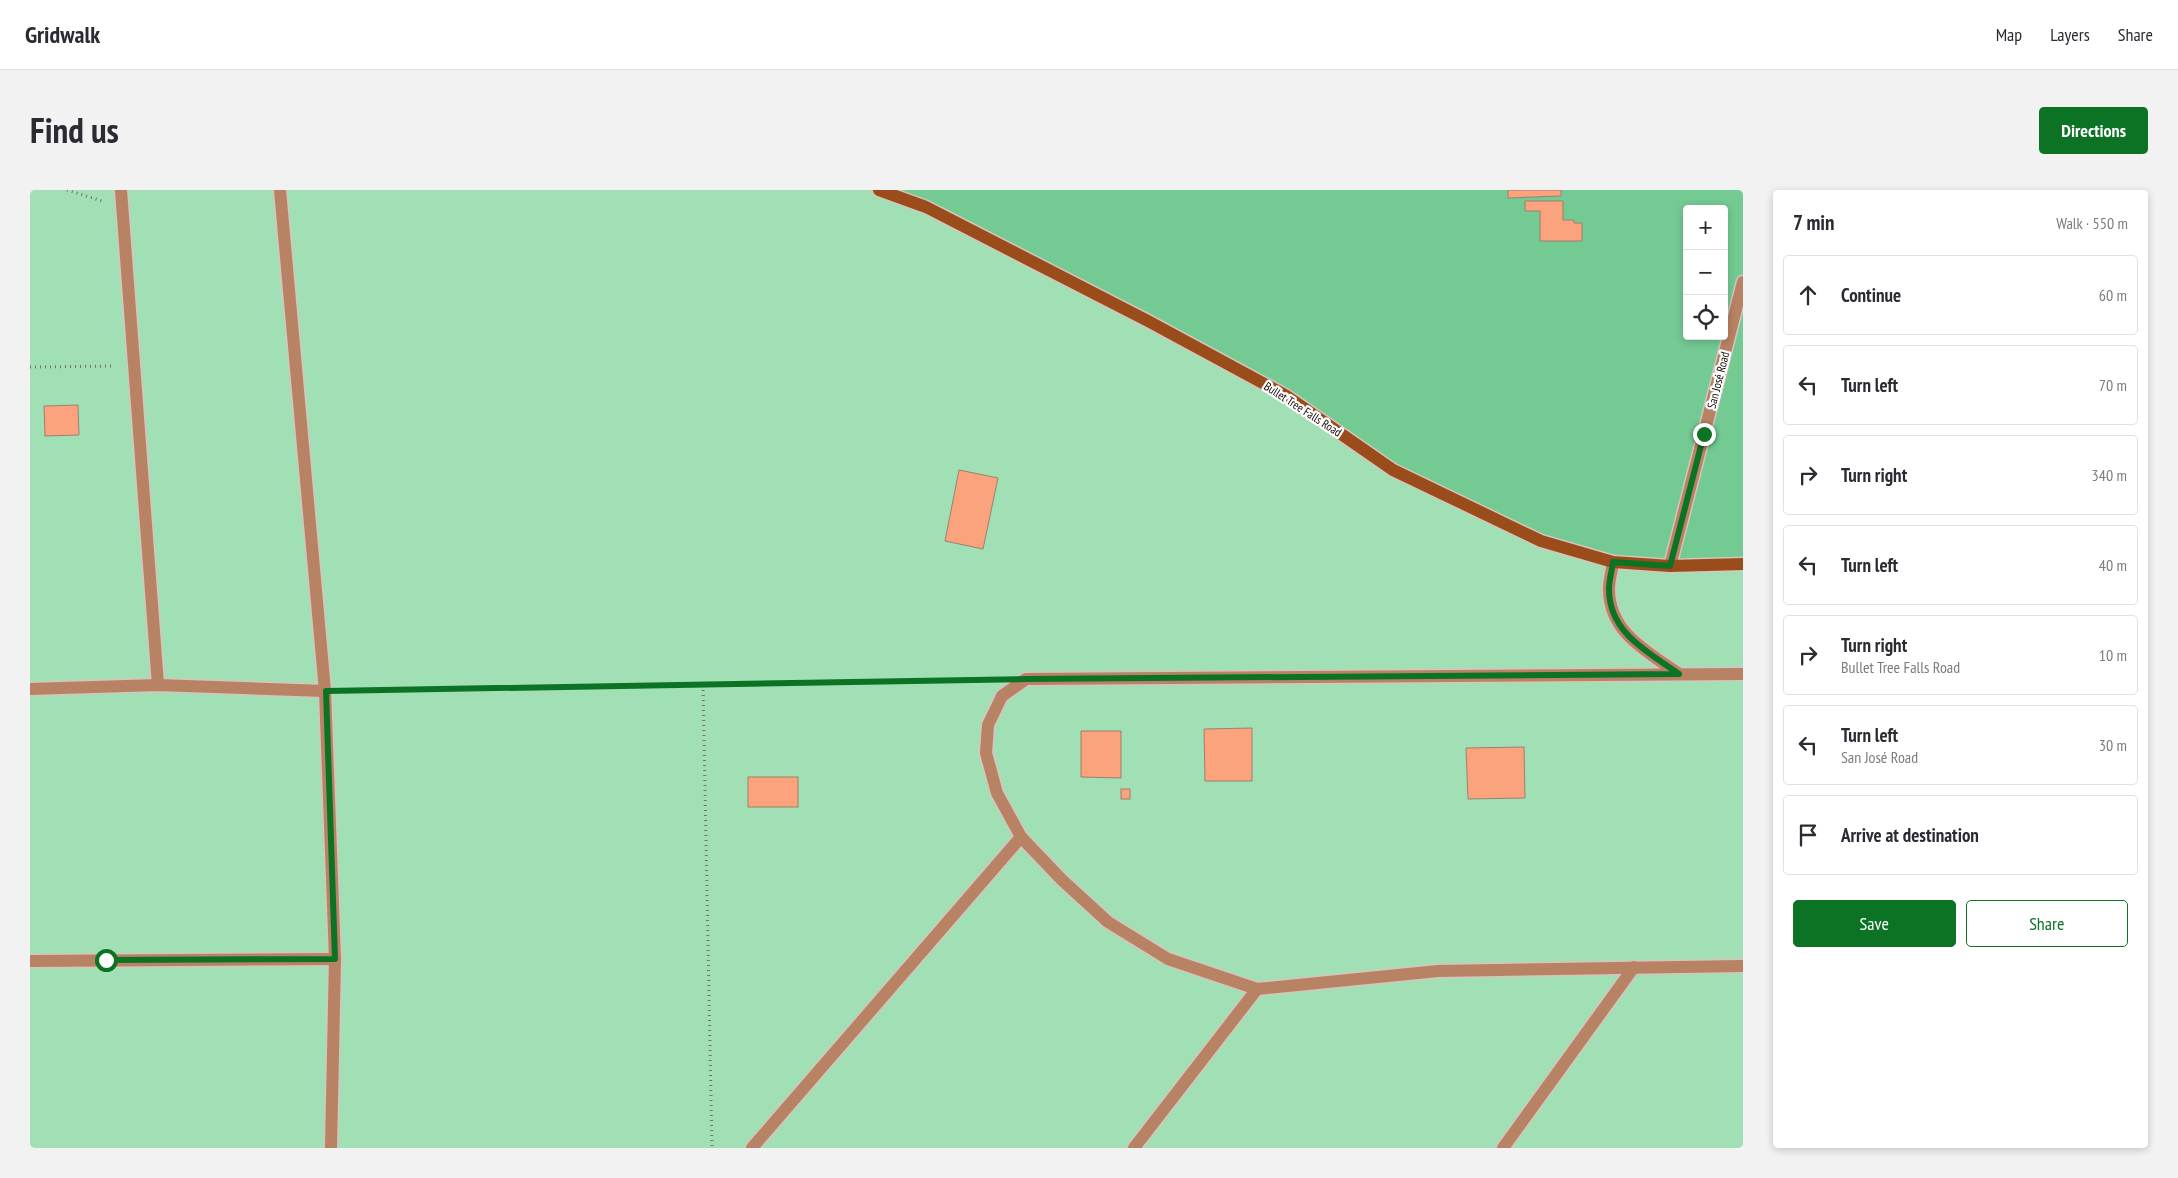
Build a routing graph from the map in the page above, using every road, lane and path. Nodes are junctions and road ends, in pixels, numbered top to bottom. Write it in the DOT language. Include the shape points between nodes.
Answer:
graph roads {
  1 [pos="67,190"];
  2 [pos="120,190"];
  3 [pos="280,190"];
  4 [pos="879,190"];
  5 [pos="122,207"];
  6 [pos="1743,282"];
  7 [pos="134,366"];
  8 [pos="30,367"];
  9 [pos="1613,562"];
  10 [pos="1743,564"];
  11 [pos="1670,566"];
  12 [pos="1679,674"];
  13 [pos="1743,674"];
  14 [pos="1026,679"];
  15 [pos="158,685"];
  16 [pos="703,685"];
  17 [pos="30,689"];
  18 [pos="326,691"];
  19 [pos="1021,837"];
  20 [pos="335,959"];
  21 [pos="30,961"];
  22 [pos="1743,966"];
  23 [pos="1634,967"];
  24 [pos="1258,989"];
  25 [pos="331,1148"];
  26 [pos="712,1148"];
  27 [pos="752,1148"];
  28 [pos="1134,1148"];
  29 [pos="1503,1148"];
  1 -- 5 [label="path"];
  2 -- 5 [label="street"];
  3 -- 18 [label="street"];
  4 -- 9 [label="main road, Bullet Tree Falls Road" via="926,207 1285,395 1393,470 1541,540"];
  5 -- 7 [label="street"];
  6 -- 11 [label="street, San José Road"];
  7 -- 8 [label="path"];
  7 -- 15 [label="street"];
  9 -- 11 [label="main road, Bullet Tree Falls Road"];
  9 -- 12 [label="street" via="1609,589 1613,613 1624,633"];
  10 -- 11 [label="main road, Bullet Tree Falls Road"];
  12 -- 13 [label="street"];
  12 -- 14 [label="street"];
  14 -- 16 [label="path"];
  14 -- 19 [label="street" via="1002,696 988,724 986,753 997,793"];
  15 -- 17 [label="street"];
  15 -- 18 [label="street"];
  16 -- 18 [label="path"];
  16 -- 26 [label="path"];
  18 -- 20 [label="street"];
  19 -- 24 [label="street" via="1108,922 1168,959"];
  19 -- 27 [label="street"];
  20 -- 21 [label="street"];
  20 -- 25 [label="street"];
  22 -- 23 [label="street"];
  23 -- 24 [label="street" via="1438,971"];
  23 -- 29 [label="street"];
  24 -- 28 [label="street"];
}
